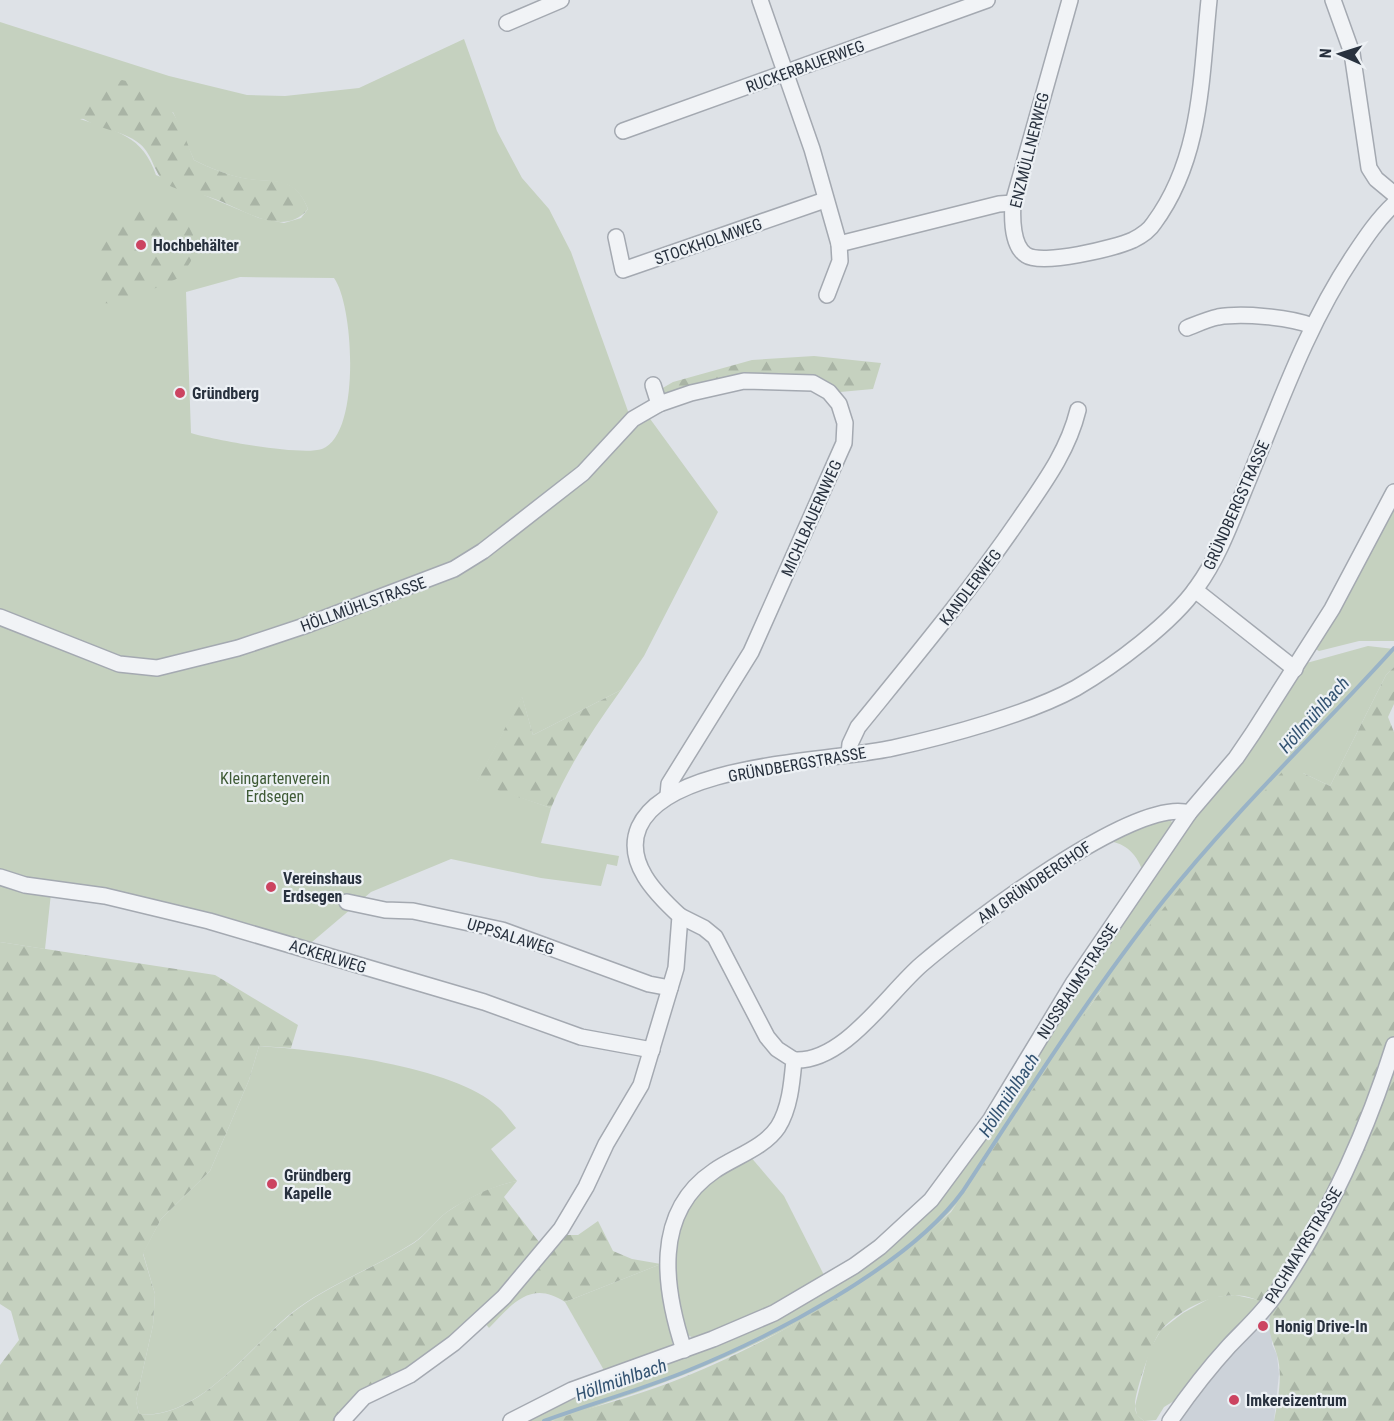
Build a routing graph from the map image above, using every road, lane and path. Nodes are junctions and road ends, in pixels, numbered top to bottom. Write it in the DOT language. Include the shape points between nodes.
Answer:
graph roads {
  1 [pos="561,0"];
  2 [pos="760,0"];
  3 [pos="987,0"];
  4 [pos="1070,0"];
  5 [pos="1209,0"];
  6 [pos="1333,0"];
  7 [pos="507,23"];
  8 [pos="786,73"];
  9 [pos="623,131"];
  10 [pos="1394,194"];
  11 [pos="825,200"];
  12 [pos="1013,203"];
  13 [pos="1394,204"];
  14 [pos="616,237"];
  15 [pos="839,244"];
  16 [pos="827,295"];
  17 [pos="1312,326"];
  18 [pos="1187,328"];
  19 [pos="653,385"];
  20 [pos="660,404"];
  21 [pos="1078,410"];
  22 [pos="1394,492"];
  23 [pos="1195,590"];
  24 [pos="0,617"];
  25 [pos="1296,669"];
  26 [pos="849,754"];
  27 [pos="668,795"];
  28 [pos="1189,813"];
  29 [pos="0,877"];
  30 [pos="347,902"];
  31 [pos="680,916"];
  32 [pos="670,988"];
  33 [pos="1394,1045"];
  34 [pos="652,1050"];
  35 [pos="794,1060"];
  36 [pos="684,1350"];
  37 [pos="342,1421"];
  38 [pos="511,1421"];
  39 [pos="1170,1421"];
  1 -- 7 [label="street"];
  2 -- 8 [label="street"];
  3 -- 8 [label="street, RUCKERBAUERWEG"];
  4 -- 12 [label="street, ENZMÜLLNERWEG"];
  5 -- 12 [label="street, ENZMÜLLNERWEG" via="1196,128 1170,196 1149,229 1115,246 1053,258 1031,257 1022,251 1016,235"];
  6 -- 10 [label="street" via="1352,53 1368,168"];
  8 -- 9 [label="street, RUCKERBAUERWEG"];
  8 -- 11 [label="street"];
  11 -- 14 [label="street, STOCKHOLMWEG" via="623,270"];
  11 -- 15 [label="street"];
  12 -- 15 [label="street"];
  13 -- 17 [label="street, GRÜNDBERGSTRASSE" via="1357,251"];
  15 -- 16 [label="street" via="840,261"];
  17 -- 18 [label="street" via="1294,320 1230,316"];
  17 -- 23 [label="street, GRÜNDBERGSTRASSE" via="1215,560"];
  19 -- 20 [label="street"];
  20 -- 24 [label="street, HÖLLMÜHLSTRASSE" via="633,419 583,473 470,560 399,591 238,648 157,668 133,667"];
  20 -- 27 [label="street, MICHLBAUERNWEG" via="734,382 808,382 823,388 837,401 846,430 844,443 759,635 669,784"];
  21 -- 26 [label="street, KANDLERWEG" via="1072,434 1049,476 968,592 858,727"];
  22 -- 25 [label="street"];
  23 -- 25 [label="street"];
  23 -- 26 [label="street, GRÜNDBERGSTRASSE" via="1108,668 1062,695 933,738"];
  25 -- 28 [label="street" via="1236,758"];
  26 -- 27 [label="street, GRÜNDBERGSTRASSE" via="751,770"];
  27 -- 31 [label="street, GRÜNDBERGSTRASSE" via="642,821 635,854 644,874"];
  28 -- 35 [label="street, AM GRÜNDBERGHOF" via="1166,813 1136,823 1071,854 946,943 840,1044 825,1054"];
  28 -- 36 [label="street, NUSSBAUMSTRASSE" via="1074,982 991,1119 931,1200 880,1246 829,1282 766,1317"];
  29 -- 34 [label="street, ACKERLWEG" via="25,885 105,896 209,921 484,1002 581,1037"];
  30 -- 32 [label="street, UPPSALAWEG" via="385,910 413,910 502,930 649,984"];
  31 -- 32 [label="street" via="679,954"];
  31 -- 35 [label="street" via="704,928 719,942 767,1037"];
  32 -- 34 [label="street"];
  33 -- 39 [label="street, PACHMAYRSTRASSE" via="1361,1139 1304,1248 1274,1296 1203,1376"];
  34 -- 37 [label="street" via="634,1098 574,1209 546,1250 504,1297 454,1343 419,1369 364,1397"];
  35 -- 36 [label="street" via="787,1106 777,1128 701,1181 681,1206 672,1227 666,1251 667,1278"];
  36 -- 38 [label="street, NUSSBAUMSTRASSE" via="572,1390"];
}
